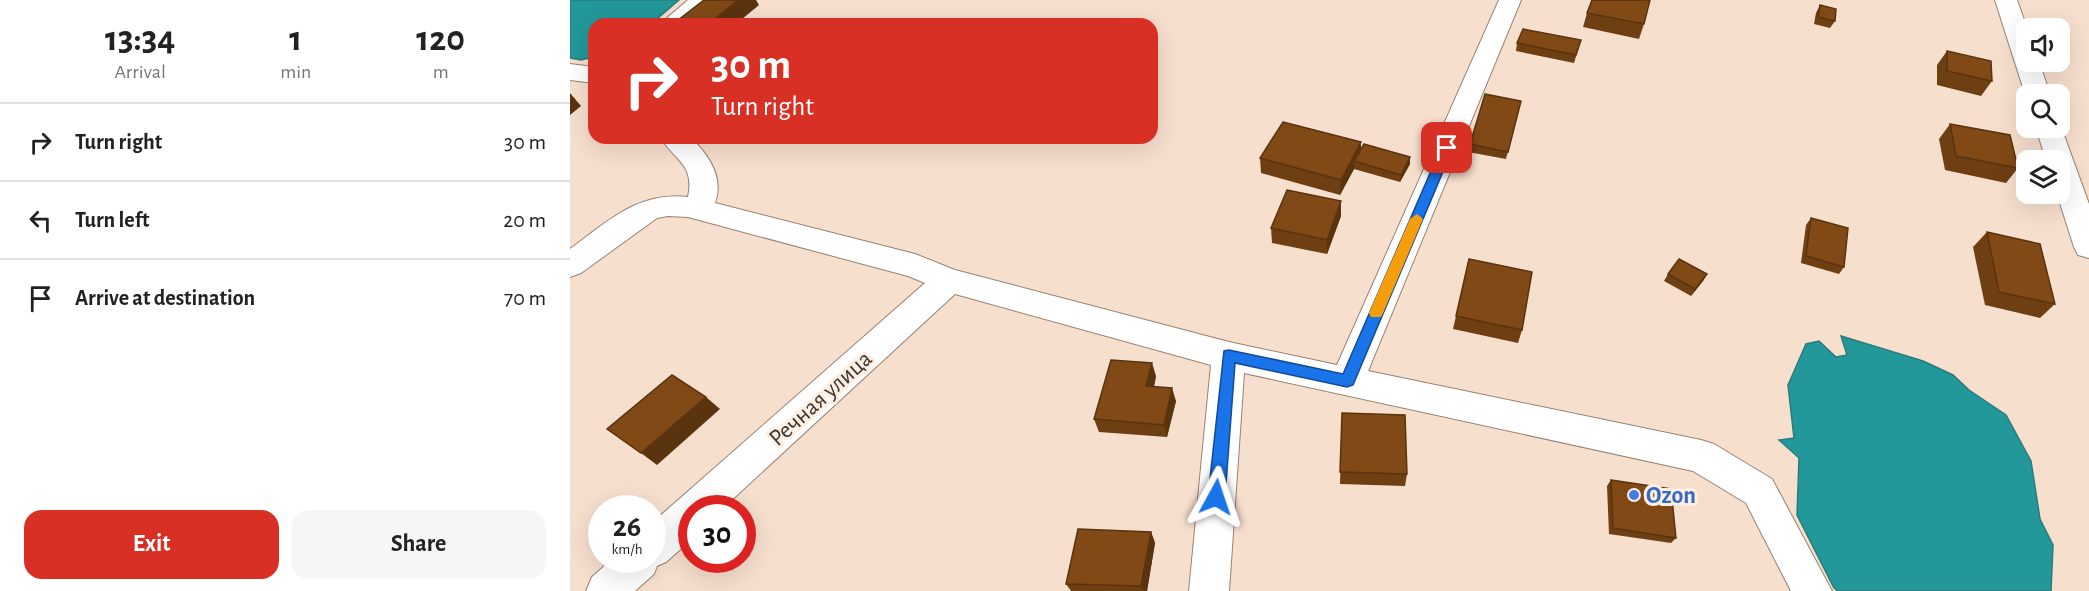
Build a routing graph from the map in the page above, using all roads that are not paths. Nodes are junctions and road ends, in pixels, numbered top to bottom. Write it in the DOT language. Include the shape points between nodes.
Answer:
graph roads {
  1 [pos="702,0"];
  2 [pos="1510,0"];
  3 [pos="2006,0"];
  4 [pos="680,18"];
  5 [pos="2016,29"];
  6 [pos="570,72"];
  7 [pos="588,74"];
  8 [pos="2052,138"];
  9 [pos="681,144"];
  10 [pos="698,210"];
  11 [pos="2089,247"];
  12 [pos="570,265"];
  13 [pos="946,284"];
  14 [pos="1229,356"];
  15 [pos="1347,381"];
  16 [pos="711,495"];
  17 [pos="678,526"];
  18 [pos="666,536"];
  19 [pos="626,573"];
  20 [pos="606,591"];
  21 [pos="1209,591"];
  22 [pos="1812,591"];
  1 -- 4 [label="street"];
  2 -- 15 [label="street"];
  3 -- 5 [label="street"];
  6 -- 7 [label="street"];
  8 -- 11 [label="street"];
  9 -- 10 [label="street" via="693,154 706,186"];
  10 -- 12 [label="street" via="667,205 654,208"];
  10 -- 13 [label="street" via="915,266"];
  13 -- 14 [label="street"];
  13 -- 16 [label="street, Речная улица"];
  14 -- 15 [label="street"];
  14 -- 21 [label="street"];
  15 -- 22 [label="street" via="1701,456 1759,491"];
  17 -- 18 [label="street"];
  19 -- 20 [label="street"];
}
